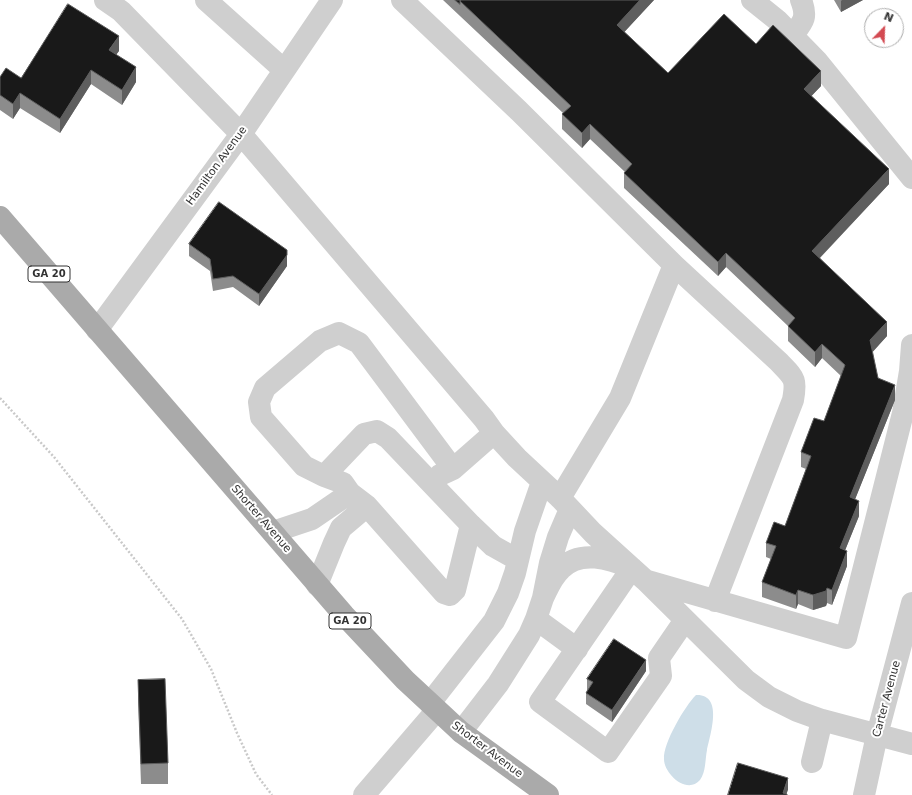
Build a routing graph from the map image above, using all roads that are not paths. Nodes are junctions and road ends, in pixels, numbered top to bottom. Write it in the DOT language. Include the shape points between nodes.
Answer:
graph roads {
  1 [pos="105,0"];
  2 [pos="206,0"];
  3 [pos="332,0"];
  4 [pos="402,0"];
  5 [pos="752,0"];
  6 [pos="801,0"];
  7 [pos="792,36"];
  8 [pos="284,70"];
  9 [pos="241,134"];
  10 [pos="912,178"];
  11 [pos="0,217"];
  12 [pos="674,265"];
  13 [pos="97,330"];
  14 [pos="912,345"];
  15 [pos="494,434"];
  16 [pos="453,469"];
  17 [pos="324,476"];
  18 [pos="428,481"];
  19 [pos="542,482"];
  20 [pos="358,500"];
  21 [pos="565,503"];
  22 [pos="471,525"];
  23 [pos="273,532"];
  24 [pos="518,560"];
  25 [pos="638,574"];
  26 [pos="317,585"];
  27 [pos="543,598"];
  28 [pos="715,601"];
  29 [pos="912,603"];
  30 [pos="536,619"];
  31 [pos="685,620"];
  32 [pos="577,649"];
  33 [pos="434,707"];
  34 [pos="822,720"];
  35 [pos="461,732"];
  36 [pos="877,735"];
  37 [pos="912,744"];
  38 [pos="812,762"];
  39 [pos="364,795"];
  40 [pos="548,795"];
  41 [pos="864,795"];
  1 -- 9 [label="street" via="121,11"];
  2 -- 8 [label="street"];
  3 -- 8 [label="street, Hamilton Avenue"];
  4 -- 12 [label="street" via="519,111"];
  5 -- 7 [label="street"];
  6 -- 7 [label="street" via="805,9 805,19"];
  7 -- 10 [label="street" via="817,61"];
  8 -- 9 [label="street, Hamilton Avenue"];
  9 -- 13 [label="street, Hamilton Avenue"];
  9 -- 15 [label="street" via="484,419"];
  11 -- 13 [label="main road, Shorter Avenue / GA 20"];
  12 -- 21 [label="street" via="620,398"];
  12 -- 28 [label="street" via="779,362 792,376 796,385"];
  13 -- 23 [label="main road, Shorter Avenue / GA 20"];
  14 -- 28 [label="street" via="903,413 846,638"];
  15 -- 16 [label="street"];
  15 -- 19 [label="street"];
  16 -- 17 [label="street" via="359,343 339,333 320,341 265,388 258,402 261,417 304,466"];
  16 -- 18 [label="street"];
  17 -- 18 [label="street" via="364,434 377,431 388,438"];
  17 -- 20 [label="street" via="343,483"];
  18 -- 22 [label="street"];
  19 -- 21 [label="street"];
  19 -- 24 [label="street"];
  20 -- 22 [label="street" via="444,594 450,595 455,590"];
  20 -- 23 [label="street"];
  20 -- 26 [label="street" via="341,528"];
  21 -- 25 [label="street"];
  21 -- 27 [label="street"];
  22 -- 24 [label="street" via="493,546"];
  23 -- 26 [label="main road, Shorter Avenue / GA 20"];
  24 -- 33 [label="street" via="508,594 494,621"];
  25 -- 27 [label="street" via="613,560 580,559 561,568"];
  25 -- 28 [label="street"];
  25 -- 31 [label="street"];
  25 -- 32 [label="street"];
  26 -- 33 [label="main road, Shorter Avenue / GA 20"];
  27 -- 30 [label="street"];
  29 -- 36 [label="street, Carter Avenue"];
  30 -- 32 [label="street"];
  30 -- 35 [label="street" via="529,635 498,684"];
  31 -- 32 [label="street" via="659,658 661,676 608,752 540,702"];
  31 -- 34 [label="street" via="746,680 769,697"];
  33 -- 35 [label="main road, Shorter Avenue / GA 20"];
  33 -- 39 [label="street"];
  34 -- 36 [label="street"];
  34 -- 38 [label="street"];
  35 -- 40 [label="main road, Shorter Avenue / GA 20"];
  36 -- 37 [label="street"];
  36 -- 41 [label="street, Carter Avenue"];
}
